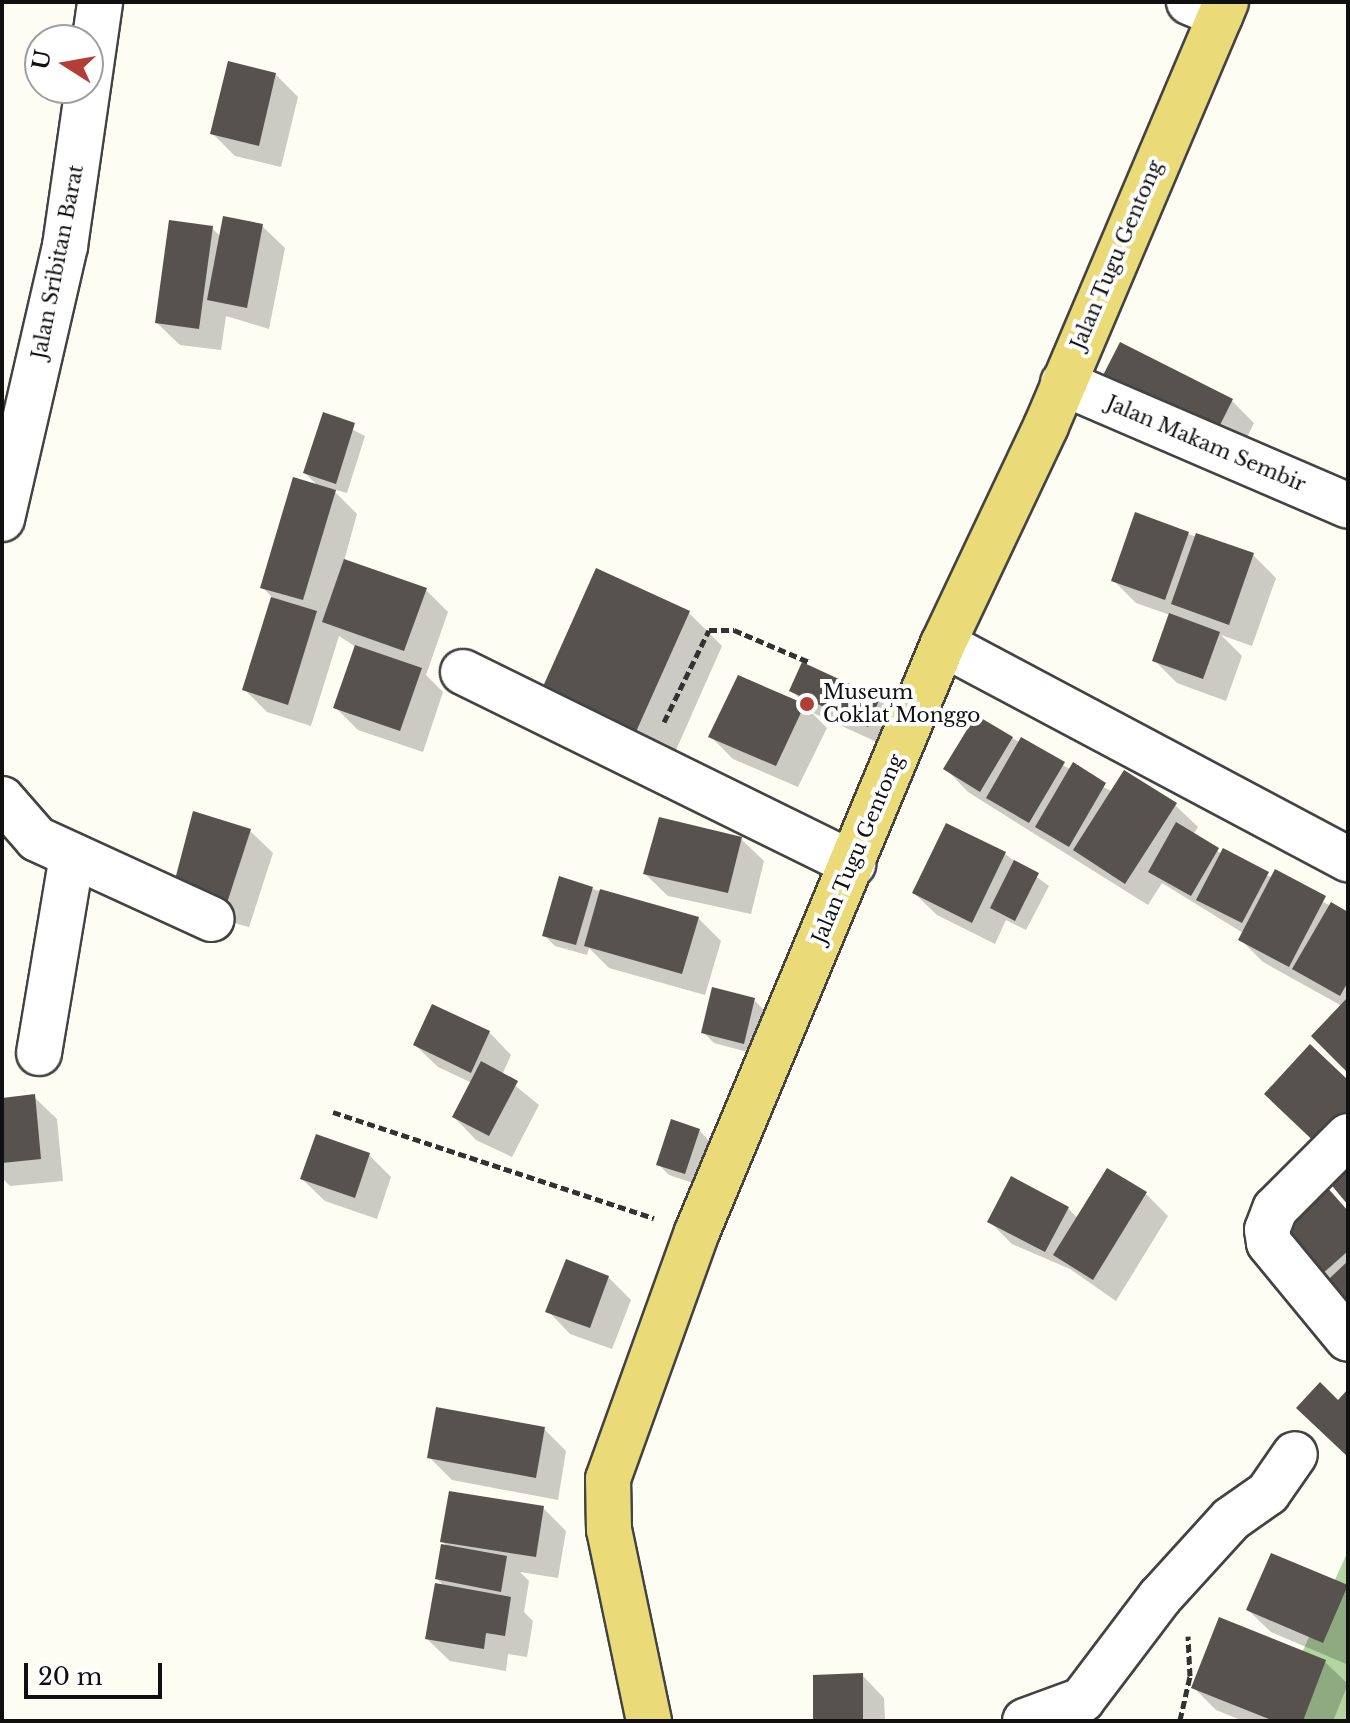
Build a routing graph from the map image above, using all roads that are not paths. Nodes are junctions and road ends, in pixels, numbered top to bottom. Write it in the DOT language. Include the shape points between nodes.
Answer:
graph roads {
  1 [pos="100,2"];
  2 [pos="1212,6"];
  3 [pos="1063,383"];
  4 [pos="1348,506"];
  5 [pos="2,519"];
  6 [pos="943,644"];
  7 [pos="463,672"];
  8 [pos="2,799"];
  9 [pos="72,856"];
  10 [pos="1348,859"];
  11 [pos="853,864"];
  12 [pos="212,919"];
  13 [pos="39,1053"];
  14 [pos="1348,1136"];
  15 [pos="1348,1339"];
  16 [pos="1295,1454"];
  17 [pos="649,1721"];
  18 [pos="1025,1721"];
  1 -- 5 [label="street, Jalan Sribitan Barat" via="65,246"];
  2 -- 3 [label="main road, Jalan Tugu Gentong"];
  3 -- 4 [label="street, Jalan Makam Sembir"];
  3 -- 6 [label="main road, Jalan Tugu Gentong"];
  6 -- 10 [label="street"];
  6 -- 11 [label="main road, Jalan Tugu Gentong"];
  7 -- 11 [label="street"];
  8 -- 9 [label="street" via="37,839"];
  9 -- 12 [label="street"];
  9 -- 13 [label="street"];
  11 -- 17 [label="main road, Jalan Tugu Gentong" via="697,1232 608,1479 609,1530"];
  14 -- 15 [label="street" via="1275,1209 1267,1230 1269,1243"];
  16 -- 18 [label="street" via="1268,1493 1231,1519 1160,1597 1082,1700"];
}
